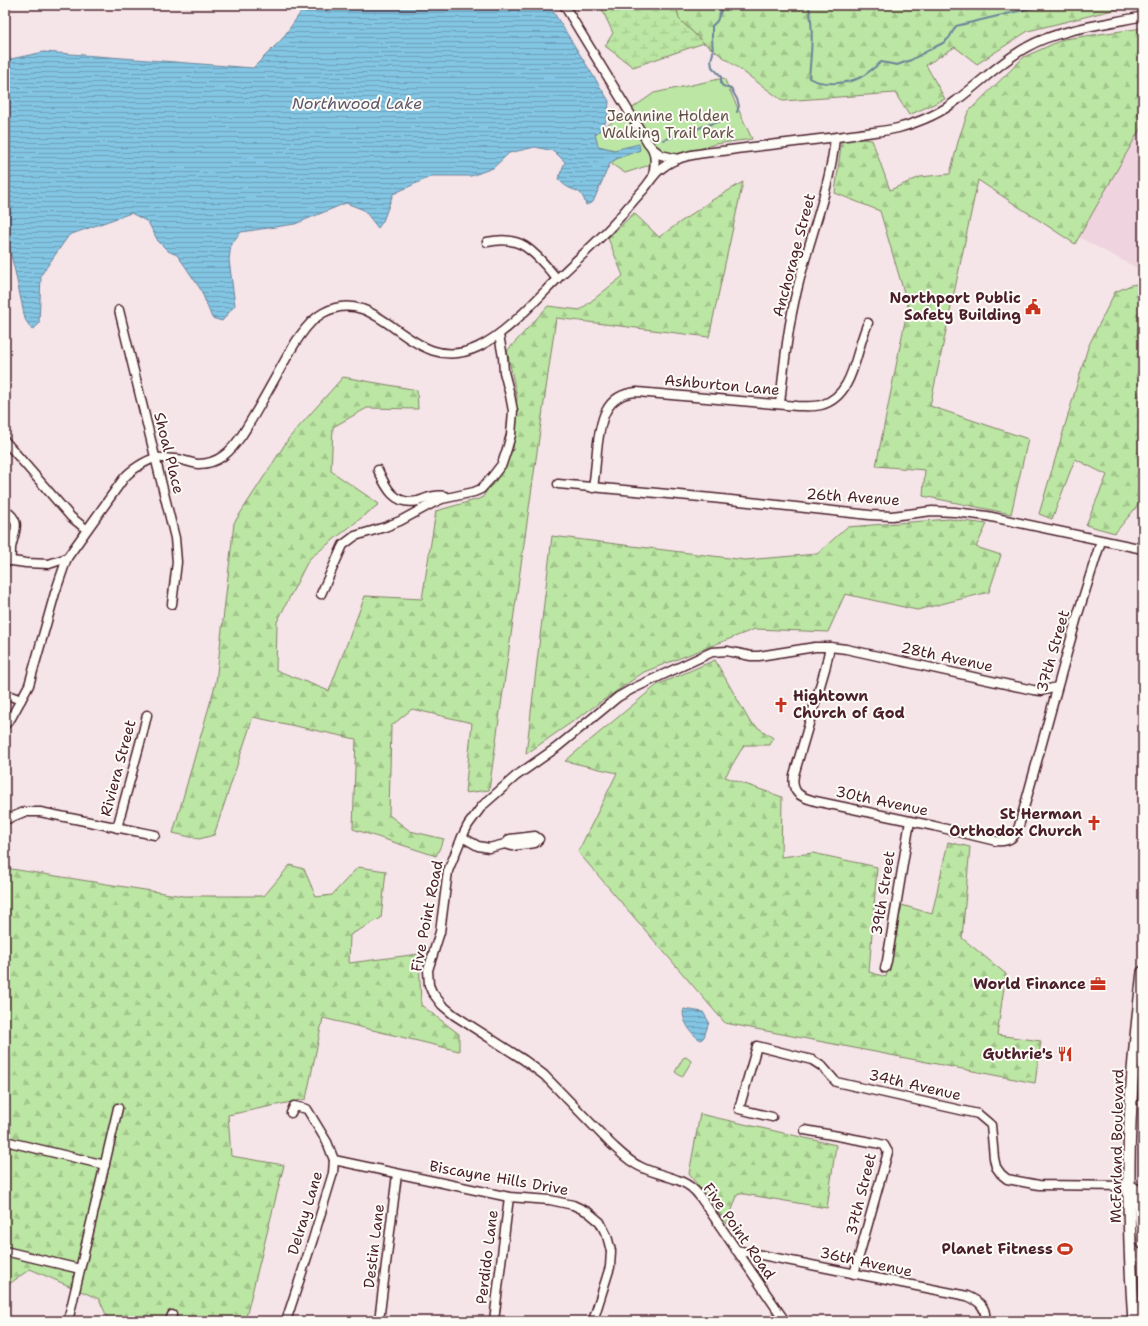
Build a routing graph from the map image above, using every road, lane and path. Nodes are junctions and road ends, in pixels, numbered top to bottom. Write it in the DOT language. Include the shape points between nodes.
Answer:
graph roads {
  1 [pos="564,5"];
  2 [pos="1143,16"];
  3 [pos="835,138"];
  4 [pos="653,149"];
  5 [pos="678,159"];
  6 [pos="662,167"];
  7 [pos="653,176"];
  8 [pos="487,242"];
  9 [pos="557,280"];
  10 [pos="119,310"];
  11 [pos="868,323"];
  12 [pos="499,335"];
  13 [pos="780,404"];
  14 [pos="5,441"];
  15 [pos="155,458"];
  16 [pos="378,470"];
  17 [pos="558,484"];
  18 [pos="594,488"];
  19 [pos="450,497"];
  20 [pos="5,510"];
  21 [pos="86,529"];
  22 [pos="1101,541"];
  23 [pos="1142,547"];
  24 [pos="67,558"];
  25 [pos="8,560"];
  26 [pos="49,564"];
  27 [pos="61,574"];
  28 [pos="321,594"];
  29 [pos="172,604"];
  30 [pos="830,647"];
  31 [pos="1057,687"];
  32 [pos="5,694"];
  33 [pos="21,700"];
  34 [pos="147,715"];
  35 [pos="5,725"];
  36 [pos="1034,770"];
  37 [pos="5,820"];
  38 [pos="910,822"];
  39 [pos="117,828"];
  40 [pos="155,835"];
  41 [pos="462,837"];
  42 [pos="541,838"];
  43 [pos="885,968"];
  44 [pos="1143,972"];
  45 [pos="1139,1055"];
  46 [pos="118,1108"];
  47 [pos="291,1113"];
  48 [pos="772,1117"];
  49 [pos="806,1130"];
  50 [pos="5,1141"];
  51 [pos="334,1160"];
  52 [pos="105,1165"];
  53 [pos="397,1174"];
  54 [pos="1130,1186"];
  55 [pos="509,1196"];
  56 [pos="1143,1243"];
  57 [pos="736,1250"];
  58 [pos="5,1251"];
  59 [pos="80,1269"];
  60 [pos="854,1274"];
  61 [pos="68,1321"];
  62 [pos="286,1321"];
  63 [pos="379,1321"];
  64 [pos="494,1321"];
  65 [pos="593,1321"];
  66 [pos="785,1321"];
  67 [pos="985,1321"];
  68 [pos="1134,1321"];
  1 -- 4 [label="street"];
  2 -- 3 [label="street" via="1035,42 995,68 945,109 931,116 894,129"];
  3 -- 5 [label="street" via="702,153"];
  3 -- 13 [label="street, Anchorage Street" via="828,179 797,287"];
  4 -- 5 [label="street" via="661,155"];
  4 -- 6 [label="street"];
  4 -- 7 [label="street"];
  5 -- 6 [label="street"];
  6 -- 7 [label="street"];
  7 -- 9 [label="street" via="616,221"];
  8 -- 9 [label="street" via="517,242 547,266"];
  9 -- 12 [label="street"];
  10 -- 15 [label="street, Shoal Place"];
  11 -- 13 [label="street, Ashburton Lane" via="849,381 840,394 820,406"];
  12 -- 15 [label="street" via="470,350 456,353 440,352 417,344 385,321 356,306 340,306 325,311 312,321 297,340 233,448 221,458 198,464"];
  12 -- 19 [label="street" via="513,411 508,449 502,464 481,488"];
  13 -- 18 [label="street, Ashburton Lane" via="630,392 615,400 602,419"];
  14 -- 21 [label="street" via="71,517"];
  15 -- 21 [label="street" via="124,478"];
  15 -- 29 [label="street, Shoal Place" via="175,538 176,562"];
  16 -- 19 [label="street" via="388,491 396,498 416,501 434,496"];
  17 -- 18 [label="street, 26th Avenue"];
  18 -- 22 [label="street, 26th Avenue" via="870,515 955,512 987,516"];
  19 -- 28 [label="street" via="435,502 400,522 355,536 343,545"];
  20 -- 25 [label="street" via="16,524"];
  21 -- 24 [label="street"];
  22 -- 23 [label="street, 26th Avenue"];
  22 -- 31 [label="street, 37th Street"];
  24 -- 26 [label="street"];
  24 -- 27 [label="street"];
  25 -- 26 [label="street"];
  26 -- 27 [label="street"];
  27 -- 33 [label="street" via="31,678"];
  30 -- 31 [label="street, 28th Avenue" via="1033,690"];
  30 -- 38 [label="street, 30th Avenue" via="794,775 795,790 800,796 815,801"];
  30 -- 41 [label="street, Five Point Road" via="759,656 727,651 712,652 632,689 516,776 482,806"];
  31 -- 36 [label="street, 37th Street"];
  32 -- 33 [label="street"];
  33 -- 35 [label="street"];
  34 -- 39 [label="street, Riviera Street"];
  36 -- 38 [label="street, 30th Avenue" via="1019,826 1011,839 996,841"];
  37 -- 39 [label="street" via="24,812 40,812"];
  38 -- 43 [label="street, 39th Street"];
  39 -- 40 [label="street"];
  41 -- 42 [label="street" via="478,846 489,848 505,844 512,846 522,841 535,843"];
  41 -- 57 [label="street, Five Point Road" via="448,872 440,932 428,970 432,992 454,1015 544,1075 635,1164 693,1188"];
  44 -- 45 [label="highway, McFarland Boulevard"];
  45 -- 54 [label="highway, McFarland Boulevard" via="1131,1110"];
  46 -- 52 [label="street"];
  47 -- 51 [label="street" via="294,1106 307,1109 327,1142"];
  48 -- 54 [label="street, 34th Avenue" via="739,1109 757,1046 812,1060 823,1067 836,1082 978,1114 990,1126 996,1167 1007,1179 1039,1185"];
  49 -- 60 [label="street, 37th Street" via="884,1145 888,1152"];
  50 -- 52 [label="street"];
  51 -- 53 [label="street, Biscayne Hills Drive"];
  51 -- 62 [label="street, Delray Lane" via="333,1173"];
  52 -- 59 [label="street"];
  53 -- 55 [label="street, Biscayne Hills Drive"];
  53 -- 63 [label="street, Destin Lane"];
  54 -- 56 [label="highway" via="1136,1190 1139,1200"];
  54 -- 68 [label="highway, McFarland Boulevard"];
  55 -- 64 [label="street, Perdido Lane"];
  55 -- 65 [label="street, Biscayne Hills Drive" via="573,1205 588,1212 600,1222 607,1236 611,1259"];
  57 -- 60 [label="street, 36th Avenue"];
  57 -- 66 [label="street, Five Point Road"];
  58 -- 59 [label="street"];
  59 -- 61 [label="street"];
  60 -- 67 [label="street, 36th Avenue" via="967,1296 981,1304 985,1311"];
}
